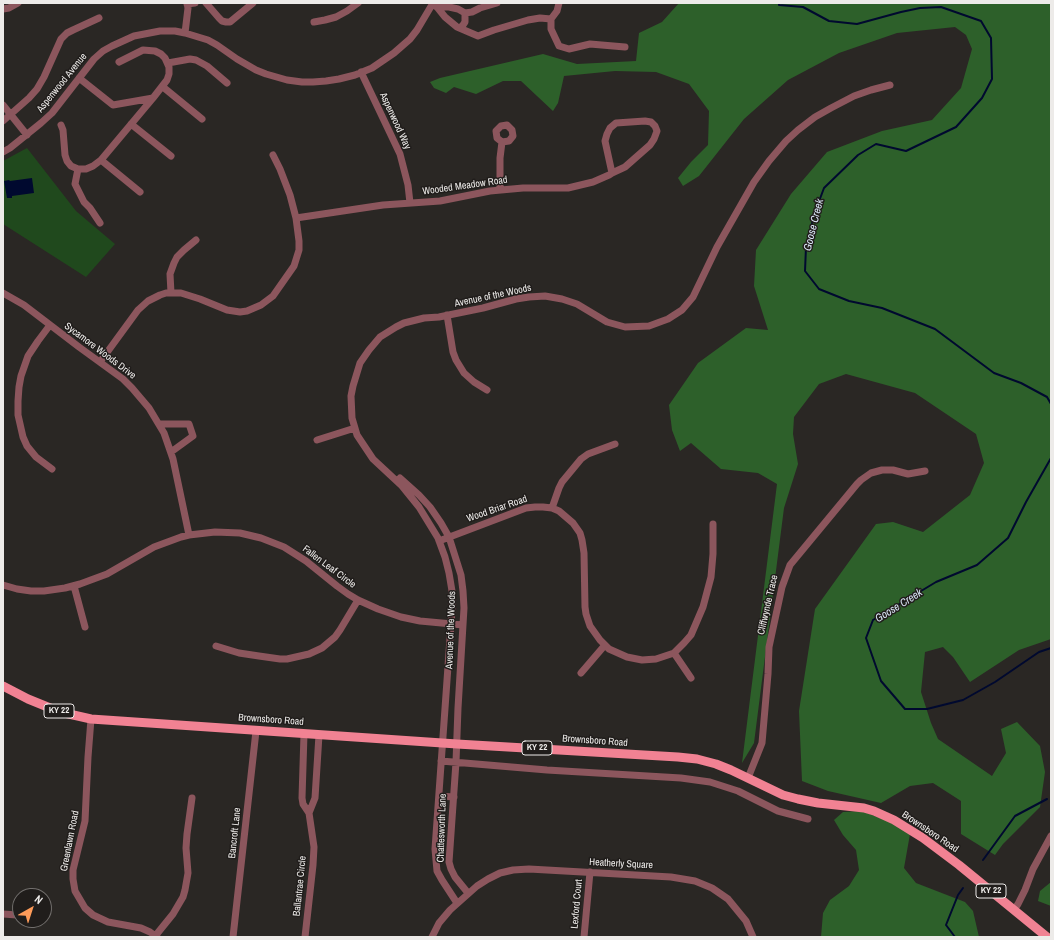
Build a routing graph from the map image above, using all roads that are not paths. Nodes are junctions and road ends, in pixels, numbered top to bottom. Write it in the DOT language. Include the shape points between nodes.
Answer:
graph roads {
  1 [pos="18,3"];
  2 [pos="196,3"];
  3 [pos="206,3"];
  4 [pos="253,3"];
  5 [pos="358,3"];
  6 [pos="497,3"];
  7 [pos="559,3"];
  8 [pos="187,4"];
  9 [pos="434,5"];
  10 [pos="3,9"];
  11 [pos="465,13"];
  12 [pos="99,18"];
  13 [pos="551,19"];
  14 [pos="314,22"];
  15 [pos="460,28"];
  16 [pos="184,33"];
  17 [pos="625,47"];
  18 [pos="119,62"];
  19 [pos="168,62"];
  20 [pos="361,72"];
  21 [pos="79,78"];
  22 [pos="228,83"];
  23 [pos="890,86"];
  24 [pos="163,87"];
  25 [pos="153,98"];
  26 [pos="3,105"];
  27 [pos="11,114"];
  28 [pos="202,119"];
  29 [pos="3,121"];
  30 [pos="61,124"];
  31 [pos="131,124"];
  32 [pos="27,135"];
  33 [pos="502,142"];
  34 [pos="3,152"];
  35 [pos="273,155"];
  36 [pos="171,156"];
  37 [pos="101,160"];
  38 [pos="78,169"];
  39 [pos="612,173"];
  40 [pos="500,190"];
  41 [pos="140,192"];
  42 [pos="410,203"];
  43 [pos="296,218"];
  44 [pos="100,223"];
  45 [pos="196,240"];
  46 [pos="3,292"];
  47 [pos="171,293"];
  48 [pos="447,315"];
  49 [pos="50,325"];
  50 [pos="100,362"];
  51 [pos="487,390"];
  52 [pos="158,424"];
  53 [pos="355,428"];
  54 [pos="317,440"];
  55 [pos="615,444"];
  56 [pos="171,452"];
  57 [pos="52,469"];
  58 [pos="925,471"];
  59 [pos="388,473"];
  60 [pos="552,508"];
  61 [pos="713,524"];
  62 [pos="189,535"];
  63 [pos="449,537"];
  64 [pos="440,541"];
  65 [pos="3,585"];
  66 [pos="74,586"];
  67 [pos="358,600"];
  68 [pos="451,624"];
  69 [pos="463,625"];
  70 [pos="85,627"];
  71 [pos="605,645"];
  72 [pos="216,646"];
  73 [pos="674,652"];
  74 [pos="581,672"];
  75 [pos="691,678"];
  76 [pos="3,686"];
  77 [pos="91,719"];
  78 [pos="256,731"];
  79 [pos="304,734"];
  80 [pos="319,735"];
  81 [pos="442,743"];
  82 [pos="457,744"];
  83 [pos="441,761"];
  84 [pos="456,762"];
  85 [pos="748,778"];
  86 [pos="439,796"];
  87 [pos="454,797"];
  88 [pos="192,798"];
  89 [pos="309,813"];
  90 [pos="808,819"];
  91 [pos="1051,836"];
  92 [pos="450,863"];
  93 [pos="436,866"];
  94 [pos="590,872"];
  95 [pos="468,893"];
  96 [pos="457,903"];
  97 [pos="1014,910"];
  98 [pos="156,936"];
  99 [pos="234,937"];
  100 [pos="305,937"];
  101 [pos="432,937"];
  102 [pos="584,937"];
  103 [pos="753,937"];
  104 [pos="1047,937"];
  1 -- 10 [label="street"];
  2 -- 8 [label="street"];
  3 -- 4 [label="street" via="222,21 230,22"];
  5 -- 14 [label="street" via="336,17"];
  6 -- 11 [label="street"];
  7 -- 13 [label="street"];
  8 -- 16 [label="street"];
  9 -- 11 [label="street" via="458,9"];
  9 -- 15 [label="street"];
  9 -- 20 [label="street, Aspenwood Avenue" via="402,46 372,68"];
  11 -- 15 [label="street" via="464,26"];
  12 -- 27 [label="street" via="67,33 37,89"];
  13 -- 15 [label="street" via="528,20 478,36"];
  13 -- 17 [label="street" via="550,29 559,46 564,48 590,44"];
  16 -- 20 [label="street, Aspenwood Avenue" via="217,45 256,70 287,80 326,81"];
  16 -- 21 [label="street, Aspenwood Avenue" via="153,32 123,40 94,59"];
  18 -- 19 [label="street" via="143,50 151,50"];
  19 -- 22 [label="street" via="196,60"];
  19 -- 24 [label="street" via="169,74"];
  20 -- 42 [label="street, Aspenwood Way" via="400,154"];
  21 -- 25 [label="street" via="113,105"];
  21 -- 32 [label="street, Aspenwood Avenue" via="52,113"];
  23 -- 48 [label="street, Avenue of the Woods" via="854,96 831,108 786,141 750,188 693,297 682,310 668,319 649,326 625,327 607,322 577,304 545,296 516,299"];
  24 -- 25 [label="street"];
  24 -- 28 [label="street"];
  25 -- 31 [label="street"];
  26 -- 27 [label="street"];
  27 -- 29 [label="street"];
  27 -- 32 [label="street"];
  30 -- 38 [label="street" via="67,161"];
  31 -- 36 [label="street"];
  31 -- 37 [label="street"];
  32 -- 34 [label="street, Aspenwood Avenue"];
  33 -- 40 [label="street"];
  35 -- 43 [label="street" via="290,195"];
  37 -- 38 [label="street" via="94,166"];
  37 -- 41 [label="street"];
  38 -- 44 [label="street" via="75,184 84,202"];
  39 -- 39 [label="street, Wooded Meadow Road" via="625,167 650,145 657,131 655,126 645,121 616,123 610,128 605,141"];
  39 -- 40 [label="street, Wooded Meadow Road" via="593,182 568,188"];
  40 -- 42 [label="street, Wooded Meadow Road" via="440,201"];
  42 -- 43 [label="street, Wooded Meadow Road"];
  43 -- 47 [label="street" via="299,250 294,266 273,296 261,305 247,311 234,311 190,295"];
  45 -- 47 [label="street" via="174,263 170,274"];
  46 -- 49 [label="street, Sycamore Woods Drive"];
  47 -- 50 [label="street" via="160,295 142,305"];
  48 -- 51 [label="street" via="456,360 464,373"];
  48 -- 53 [label="street, Avenue of the Woods" via="404,323 380,337 368,350 360,363 352,386"];
  49 -- 50 [label="street, Sycamore Woods Drive"];
  49 -- 57 [label="street" via="28,356 19,387 18,415 27,446 36,457"];
  50 -- 52 [label="street, Sycamore Woods Drive" via="132,388 149,408"];
  52 -- 56 [label="street, Sycamore Woods Drive"];
  52 -- 56 [label="street" via="189,424 193,436"];
  53 -- 54 [label="street"];
  53 -- 59 [label="street, Avenue of the Woods" via="372,459"];
  55 -- 60 [label="street" via="581,459 562,482"];
  56 -- 62 [label="street, Sycamore Woods Drive"];
  58 -- 85 [label="street, Cliffwynde Trace" via="908,474 882,470 871,473 857,484 790,565 782,587 769,647 762,743"];
  59 -- 63 [label="street, Avenue of the Woods" via="397,476 419,495"];
  59 -- 64 [label="street, Avenue of the Woods" via="411,495"];
  60 -- 63 [label="street, Wood Briar Road" via="526,508"];
  60 -- 71 [label="street" via="564,514 580,533 584,548 586,614 594,633"];
  61 -- 73 [label="street" via="712,566 706,598 691,635"];
  62 -- 66 [label="street, Fallen Leaf Circle" via="154,547 107,574"];
  62 -- 67 [label="street, Fallen Leaf Circle" via="240,533 272,542 306,561"];
  63 -- 64 [label="street, Wood Briar Road"];
  63 -- 69 [label="street, Avenue of the Woods" via="461,575"];
  64 -- 68 [label="street, Avenue of the Woods" via="450,579"];
  65 -- 66 [label="street, Fallen Leaf Circle" via="31,591"];
  66 -- 70 [label="street"];
  67 -- 68 [label="street, Fallen Leaf Circle" via="401,617"];
  67 -- 72 [label="street" via="335,637 322,648 309,654 280,659"];
  68 -- 69 [label="street, Fallen Leaf Circle"];
  68 -- 81 [label="street, Avenue of the Woods"];
  69 -- 82 [label="street, Avenue of the Woods"];
  71 -- 73 [label="street" via="627,657 642,660 656,659"];
  71 -- 74 [label="street"];
  73 -- 75 [label="street"];
  76 -- 77 [label="main road, KY 22" via="28,700 60,712"];
  77 -- 78 [label="main road, Brownsboro Road / KY 22"];
  77 -- 98 [label="street, Greenlawn Road" via="85,821 73,870 75,890 85,908 93,915 108,922 141,928"];
  78 -- 79 [label="main road, Brownsboro Road / KY 22"];
  78 -- 99 [label="street, Bancroft Lane"];
  79 -- 80 [label="main road, Brownsboro Road / KY 22"];
  79 -- 89 [label="street, Ballantrae Circle" via="302,798"];
  80 -- 81 [label="main road, Brownsboro Road / KY 22"];
  80 -- 89 [label="street, Ballantrae Circle" via="315,798"];
  81 -- 82 [label="main road, Brownsboro Road / KY 22"];
  81 -- 83 [label="street, Chattesworth Lane"];
  82 -- 84 [label="street, Chattesworth Lane"];
  82 -- 85 [label="main road, Brownsboro Road / KY 22" via="697,759"];
  83 -- 84 [label="street"];
  83 -- 86 [label="street, Chattesworth Lane"];
  84 -- 87 [label="street, Chattesworth Lane"];
  84 -- 90 [label="street" via="710,782 738,791 778,811"];
  85 -- 97 [label="main road, Brownsboro Road / KY 22" via="798,800 864,808 884,815 923,838"];
  86 -- 87 [label="street"];
  86 -- 93 [label="street, Chattesworth Lane"];
  87 -- 92 [label="street, Chattesworth Lane"];
  88 -- 98 [label="street" via="187,834 188,873 185,890 173,914"];
  89 -- 100 [label="street, Ballantrae Circle" via="314,847"];
  91 -- 97 [label="street" via="1032,869 1023,895"];
  92 -- 93 [label="street"];
  92 -- 95 [label="street, Chattesworth Lane" via="455,876"];
  93 -- 96 [label="street, Chattesworth Lane"];
  94 -- 95 [label="street, Heatherly Square" via="513,870 493,876"];
  94 -- 102 [label="street, Lexford Court"];
  94 -- 103 [label="street, Heatherly Square" via="695,881 728,899 746,921"];
  95 -- 96 [label="street"];
  96 -- 101 [label="street" via="442,920"];
  97 -- 104 [label="main road, Brownsboro Road / KY 22"];
}
